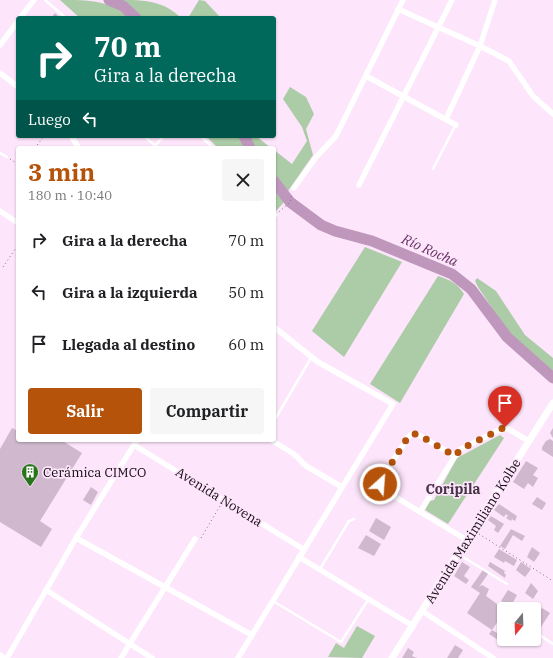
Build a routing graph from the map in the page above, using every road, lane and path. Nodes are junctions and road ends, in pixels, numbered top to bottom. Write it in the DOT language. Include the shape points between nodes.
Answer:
graph roads {
  1 [pos="34,0"];
  2 [pos="45,0"];
  3 [pos="403,0"];
  4 [pos="452,0"];
  5 [pos="495,0"];
  6 [pos="398,9"];
  7 [pos="22,16"];
  8 [pos="64,16"];
  9 [pos="16,25"];
  10 [pos="439,28"];
  11 [pos="0,45"];
  12 [pos="480,46"];
  13 [pos="0,73"];
  14 [pos="366,76"];
  15 [pos="16,85"];
  16 [pos="405,97"];
  17 [pos="552,112"];
  18 [pos="446,120"];
  19 [pos="456,125"];
  20 [pos="146,138"];
  21 [pos="162,138"];
  22 [pos="203,138"];
  23 [pos="154,146"];
  24 [pos="156,146"];
  25 [pos="212,146"];
  26 [pos="0,153"];
  27 [pos="7,157"];
  28 [pos="16,163"];
  29 [pos="433,170"];
  30 [pos="359,185"];
  31 [pos="294,188"];
  32 [pos="0,211"];
  33 [pos="276,213"];
  34 [pos="16,222"];
  35 [pos="16,248"];
  36 [pos="3,267"];
  37 [pos="276,329"];
  38 [pos="311,357"];
  39 [pos="553,403"];
  40 [pos="276,418"];
  41 [pos="529,441"];
  42 [pos="136,442"];
  43 [pos="274,442"];
  44 [pos="455,456"];
  45 [pos="342,487"];
  46 [pos="224,500"];
  47 [pos="420,512"];
  48 [pos="354,519"];
  49 [pos="473,530"];
  50 [pos="76,538"];
  51 [pos="195,540"];
  52 [pos="467,540"];
  53 [pos="303,549"];
  54 [pos="458,554"];
  55 [pos="299,557"];
  56 [pos="320,569"];
  57 [pos="553,581"];
  58 [pos="507,584"];
  59 [pos="166,586"];
  60 [pos="46,590"];
  61 [pos="368,599"];
  62 [pos="272,601"];
  63 [pos="422,611"];
  64 [pos="413,626"];
  65 [pos="252,635"];
  66 [pos="541,636"];
  67 [pos="130,644"];
  68 [pos="553,644"];
  69 [pos="0,655"];
  70 [pos="485,656"];
  71 [pos="6,658"];
  72 [pos="121,658"];
  73 [pos="152,658"];
  74 [pos="238,658"];
  75 [pos="392,658"];
  76 [pos="492,658"];
  1 -- 7 [label="street"];
  2 -- 8 [label="lane"];
  3 -- 6 [label="street"];
  4 -- 10 [label="street"];
  5 -- 12 [label="street"];
  6 -- 10 [label="street"];
  6 -- 14 [label="street"];
  9 -- 11 [label="street"];
  10 -- 12 [label="street"];
  10 -- 16 [label="street"];
  12 -- 17 [label="street" via="509,60 533,96"];
  12 -- 18 [label="street"];
  13 -- 15 [label="street"];
  14 -- 16 [label="street"];
  14 -- 31 [label="street" via="336,136 317,156"];
  16 -- 18 [label="street"];
  16 -- 30 [label="street"];
  18 -- 19 [label="street"];
  19 -- 29 [label="lane"];
  20 -- 23 [label="lane"];
  21 -- 24 [label="lane"];
  22 -- 25 [label="lane"];
  26 -- 27 [label="lane"];
  27 -- 28 [label="path"];
  31 -- 33 [label="path" via="290,202"];
  32 -- 34 [label="street"];
  35 -- 36 [label="path"];
  37 -- 38 [label="street"];
  38 -- 40 [label="lane"];
  38 -- 45 [label="street" via="393,404"];
  39 -- 41 [label="main road, Avenida Maximiliano Kolbe"];
  41 -- 44 [label="street" via="505,427 461,449"];
  41 -- 49 [label="main road, Avenida Maximiliano Kolbe"];
  42 -- 46 [label="street, Avenida Novena"];
  42 -- 50 [label="street"];
  43 -- 45 [label="street" via="294,454 306,466"];
  44 -- 47 [label="street"];
  44 -- 47 [label="street" via="417,434 412,434 381,480 382,489"];
  45 -- 53 [label="street"];
  46 -- 51 [label="path" via="201,539"];
  46 -- 53 [label="street, Avenida Novena"];
  47 -- 52 [label="street"];
  48 -- 56 [label="lane" via="349,521"];
  49 -- 52 [label="main road, Avenida Maximiliano Kolbe"];
  49 -- 57 [label="path"];
  50 -- 59 [label="street"];
  50 -- 60 [label="street"];
  51 -- 59 [label="street"];
  52 -- 54 [label="main road, Avenida Maximiliano Kolbe"];
  53 -- 55 [label="street"];
  54 -- 58 [label="lane"];
  54 -- 63 [label="main road, Avenida Maximiliano Kolbe"];
  55 -- 56 [label="street"];
  55 -- 62 [label="street"];
  56 -- 61 [label="street"];
  59 -- 65 [label="street"];
  59 -- 67 [label="street"];
  60 -- 67 [label="street"];
  60 -- 71 [label="street"];
  61 -- 62 [label="lane" via="341,642"];
  61 -- 64 [label="street"];
  62 -- 65 [label="street"];
  63 -- 64 [label="main road, Avenida Maximiliano Kolbe"];
  63 -- 70 [label="street"];
  64 -- 75 [label="main road, Avenida Maximiliano Kolbe"];
  65 -- 74 [label="street"];
  66 -- 68 [label="lane"];
  67 -- 72 [label="street"];
  67 -- 73 [label="street"];
  69 -- 71 [label="street"];
  70 -- 76 [label="street"];
}
